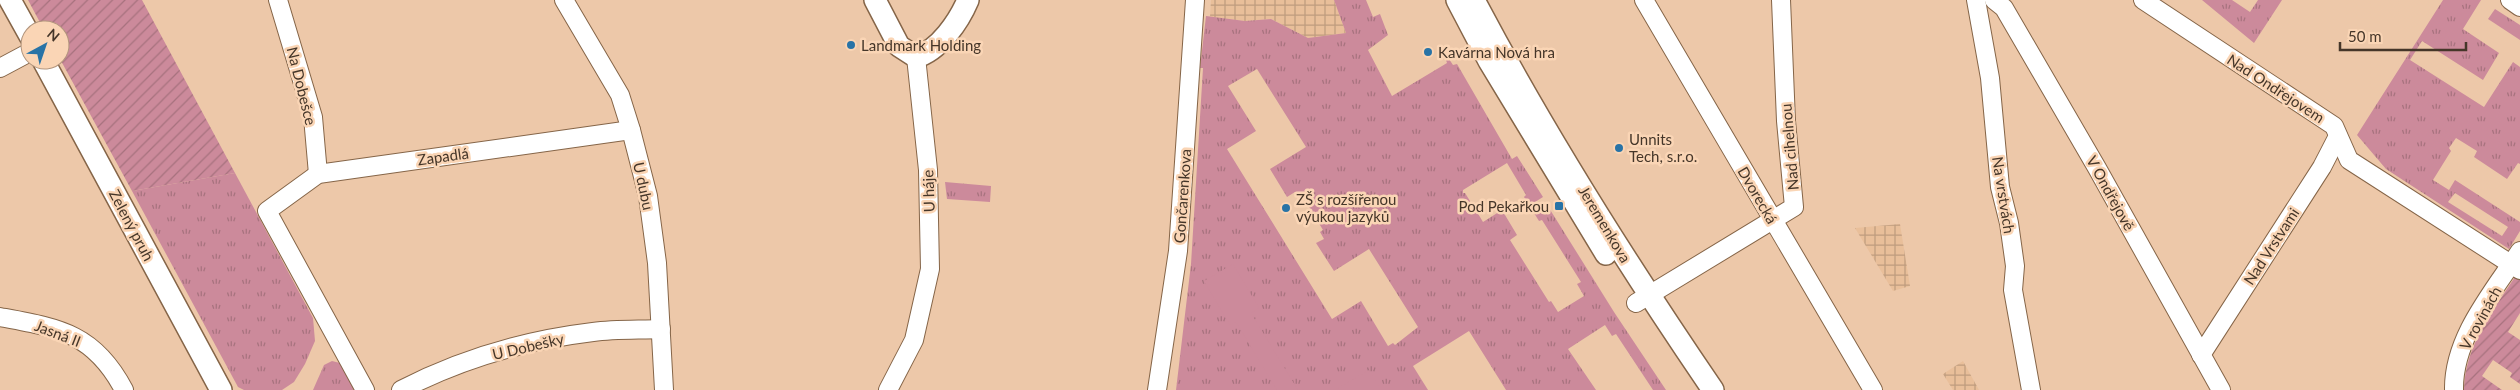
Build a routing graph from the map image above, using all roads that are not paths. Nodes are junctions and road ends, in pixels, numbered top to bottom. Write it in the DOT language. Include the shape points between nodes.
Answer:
graph roads {
  1 [pos="10,0"];
  2 [pos="278,0"];
  3 [pos="564,0"];
  4 [pos="875,0"];
  5 [pos="968,0"];
  6 [pos="1195,0"];
  7 [pos="1457,0"];
  8 [pos="1474,0"];
  9 [pos="1644,0"];
  10 [pos="1781,0"];
  11 [pos="1976,0"];
  12 [pos="1994,0"];
  13 [pos="2143,0"];
  14 [pos="2510,0"];
  15 [pos="2520,6"];
  16 [pos="21,20"];
  17 [pos="20,57"];
  18 [pos="916,57"];
  19 [pos="1496,58"];
  20 [pos="0,68"];
  21 [pos="48,70"];
  22 [pos="631,130"];
  23 [pos="2338,136"];
  24 [pos="318,174"];
  25 [pos="1773,220"];
  26 [pos="2517,262"];
  27 [pos="1643,299"];
  28 [pos="0,317"];
  29 [pos="661,329"];
  30 [pos="2201,355"];
  31 [pos="124,390"];
  32 [pos="222,390"];
  33 [pos="365,390"];
  34 [pos="401,390"];
  35 [pos="664,390"];
  36 [pos="888,390"];
  37 [pos="1157,390"];
  38 [pos="1696,390"];
  39 [pos="1713,390"];
  40 [pos="1873,390"];
  41 [pos="2031,390"];
  42 [pos="2221,390"];
  43 [pos="2454,390"];
  1 -- 16 [label="street"];
  2 -- 24 [label="street, Na Dobešce" via="313,117"];
  3 -- 22 [label="street, U dubu" via="620,94"];
  4 -- 18 [label="street" via="899,46"];
  5 -- 18 [label="street" via="942,39 927,54"];
  6 -- 37 [label="street, Gončarenkova" via="1178,251"];
  7 -- 19 [label="street, Jeremenkova"];
  8 -- 19 [label="street, Jeremenkova"];
  9 -- 25 [label="street, Dvorecká"];
  10 -- 25 [label="street, Nad cihelnou" via="1786,121 1794,207"];
  11 -- 41 [label="street, Na vrstvách" via="1990,78 2000,187 2015,266 2013,290"];
  12 -- 30 [label="street, V Ondřejově" via="2004,8"];
  13 -- 23 [label="street, Nad Ondřejovem" via="2334,126"];
  14 -- 15 [label="street"];
  17 -- 20 [label="street"];
  18 -- 36 [label="street, U háje" via="928,170 930,269 914,340"];
  19 -- 27 [label="street, Jeremenkova"];
  21 -- 32 [label="street, Zelený pruh"];
  22 -- 24 [label="street, Zapadlá"];
  22 -- 29 [label="street, U dubu" via="648,196"];
  23 -- 26 [label="street, Nad Ondřejovem" via="2349,160"];
  23 -- 30 [label="street, Nad Vrstvami" via="2322,167"];
  24 -- 33 [label="street, Zapadlá" via="267,211"];
  25 -- 27 [label="street, Nad cihelnou"];
  25 -- 40 [label="street, Dvorecká"];
  26 -- 43 [label="street, V rovinách" via="2479,313 2462,348"];
  27 -- 38 [label="street, Jeremenkova"];
  27 -- 39 [label="street, Jeremenkova"];
  28 -- 31 [label="street, Jasná II" via="45,325 76,337 99,352"];
  29 -- 34 [label="street, U Dobešky" via="594,332 511,346 433,374"];
  29 -- 35 [label="street, U dubu"];
  30 -- 42 [label="street, V Ondřejově"];
}
